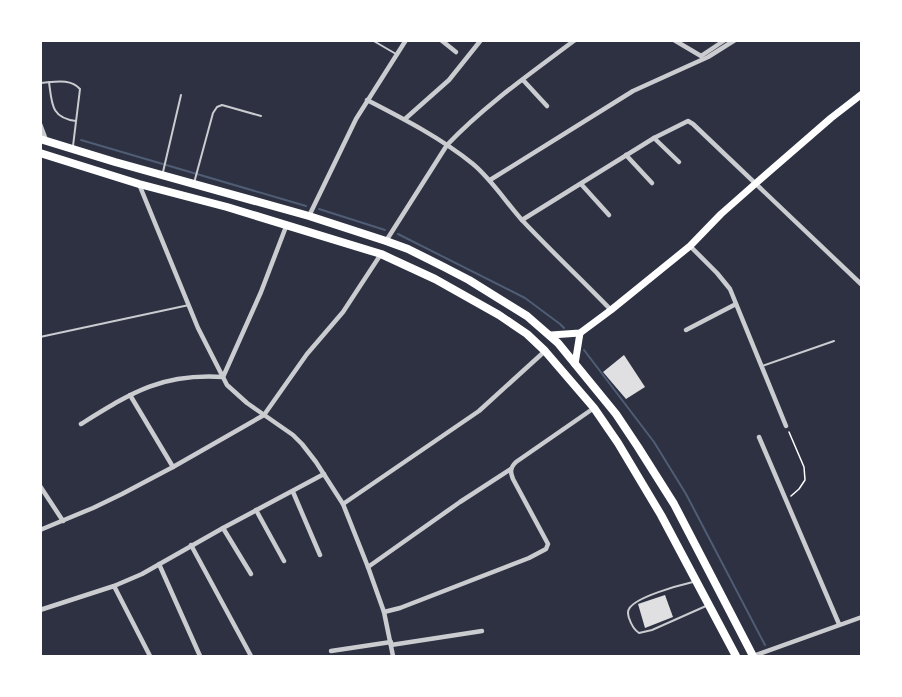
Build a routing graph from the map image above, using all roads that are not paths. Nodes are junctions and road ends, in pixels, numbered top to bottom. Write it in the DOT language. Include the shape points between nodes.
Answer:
graph roads {
  1 [pos="372,40"];
  2 [pos="406,40"];
  3 [pos="441,40"];
  4 [pos="481,40"];
  5 [pos="575,40"];
  6 [pos="674,40"];
  7 [pos="725,40"];
  8 [pos="735,40"];
  9 [pos="456,52"];
  10 [pos="396,54"];
  11 [pos="523,80"];
  12 [pos="49,82"];
  13 [pos="40,83"];
  14 [pos="861,94"];
  15 [pos="181,95"];
  16 [pos="367,100"];
  17 [pos="547,106"];
  18 [pos="261,116"];
  19 [pos="405,119"];
  20 [pos="77,121"];
  21 [pos="40,124"];
  22 [pos="654,138"];
  23 [pos="43,140"];
  24 [pos="447,145"];
  25 [pos="73,149"];
  26 [pos="40,153"];
  27 [pos="626,155"];
  28 [pos="115,162"];
  29 [pos="679,162"];
  30 [pos="164,171"];
  31 [pos="111,175"];
  32 [pos="195,180"];
  33 [pos="490,180"];
  34 [pos="652,183"];
  35 [pos="139,184"];
  36 [pos="580,184"];
  37 [pos="755,184"];
  38 [pos="609,215"];
  39 [pos="309,216"];
  40 [pos="522,220"];
  41 [pos="287,224"];
  42 [pos="386,241"];
  43 [pos="690,246"];
  44 [pos="381,254"];
  45 [pos="861,285"];
  46 [pos="736,304"];
  47 [pos="189,305"];
  48 [pos="611,310"];
  49 [pos="686,330"];
  50 [pos="580,333"];
  51 [pos="550,335"];
  52 [pos="40,337"];
  53 [pos="834,341"];
  54 [pos="545,351"];
  55 [pos="575,364"];
  56 [pos="762,366"];
  57 [pos="223,377"];
  58 [pos="130,395"];
  59 [pos="594,408"];
  60 [pos="264,415"];
  61 [pos="81,424"];
  62 [pos="786,426"];
  63 [pos="759,437"];
  64 [pos="173,468"];
  65 [pos="511,469"];
  66 [pos="324,474"];
  67 [pos="40,486"];
  68 [pos="293,492"];
  69 [pos="342,504"];
  70 [pos="256,510"];
  71 [pos="63,521"];
  72 [pos="223,528"];
  73 [pos="40,530"];
  74 [pos="693,541"];
  75 [pos="191,546"];
  76 [pos="679,548"];
  77 [pos="320,555"];
  78 [pos="284,561"];
  79 [pos="159,564"];
  80 [pos="368,567"];
  81 [pos="251,574"];
  82 [pos="696,581"];
  83 [pos="114,586"];
  84 [pos="708,604"];
  85 [pos="40,610"];
  86 [pos="384,612"];
  87 [pos="861,616"];
  88 [pos="839,624"];
  89 [pos="482,632"];
  90 [pos="391,643"];
  91 [pos="331,651"];
  92 [pos="149,655"];
  93 [pos="753,656"];
  94 [pos="143,657"];
  95 [pos="200,657"];
  96 [pos="251,657"];
  97 [pos="393,657"];
  98 [pos="736,657"];
  1 -- 10 [label="lane"];
  2 -- 10 [label="street"];
  3 -- 9 [label="street"];
  4 -- 19 [label="street" via="456,74"];
  5 -- 11 [label="street"];
  6 -- 7 [label="street" via="701,56"];
  8 -- 33 [label="street" via="633,92"];
  10 -- 16 [label="street"];
  11 -- 17 [label="street"];
  11 -- 24 [label="street"];
  12 -- 13 [label="lane"];
  12 -- 20 [label="lane" via="55,111 64,120"];
  12 -- 20 [label="lane" via="63,81 80,89"];
  14 -- 37 [label="main road"];
  15 -- 30 [label="lane"];
  16 -- 19 [label="street"];
  16 -- 39 [label="street"];
  18 -- 32 [label="lane" via="217,107"];
  19 -- 24 [label="street"];
  20 -- 25 [label="lane"];
  21 -- 23 [label="street"];
  22 -- 27 [label="street"];
  22 -- 29 [label="street"];
  22 -- 37 [label="street" via="690,122"];
  23 -- 25 [label="main road"];
  24 -- 33 [label="street"];
  24 -- 42 [label="street"];
  25 -- 28 [label="main road"];
  26 -- 31 [label="main road"];
  27 -- 34 [label="street"];
  27 -- 36 [label="street"];
  28 -- 30 [label="main road"];
  28 -- 31 [label="main road"];
  30 -- 32 [label="main road"];
  31 -- 35 [label="main road"];
  32 -- 39 [label="main road"];
  33 -- 40 [label="street"];
  35 -- 41 [label="main road"];
  35 -- 47 [label="street"];
  36 -- 38 [label="street"];
  36 -- 40 [label="street"];
  37 -- 43 [label="main road"];
  37 -- 45 [label="street"];
  39 -- 42 [label="main road"];
  40 -- 48 [label="street"];
  41 -- 44 [label="main road"];
  41 -- 57 [label="street"];
  42 -- 51 [label="main road" via="469,280"];
  43 -- 46 [label="street" via="725,282"];
  43 -- 48 [label="main road"];
  44 -- 54 [label="main road" via="489,309"];
  44 -- 60 [label="street" via="343,312 307,354"];
  46 -- 49 [label="street"];
  46 -- 56 [label="street"];
  47 -- 52 [label="lane"];
  47 -- 57 [label="street"];
  48 -- 50 [label="main road"];
  50 -- 51 [label="main road"];
  50 -- 55 [label="main road"];
  51 -- 55 [label="main road"];
  53 -- 56 [label="lane"];
  54 -- 59 [label="main road"];
  54 -- 69 [label="street" via="479,411"];
  55 -- 74 [label="main road" via="616,414"];
  56 -- 62 [label="street"];
  57 -- 58 [label="street" via="176,379"];
  57 -- 60 [label="street" via="231,390"];
  58 -- 61 [label="street"];
  58 -- 64 [label="street"];
  59 -- 65 [label="street"];
  59 -- 76 [label="main road"];
  60 -- 64 [label="street"];
  60 -- 66 [label="street" via="293,435"];
  63 -- 88 [label="street"];
  64 -- 71 [label="street"];
  65 -- 80 [label="street"];
  65 -- 86 [label="street" via="548,544 546,549"];
  66 -- 68 [label="street"];
  66 -- 69 [label="street"];
  67 -- 71 [label="street"];
  68 -- 70 [label="street"];
  68 -- 77 [label="street"];
  69 -- 80 [label="street"];
  70 -- 72 [label="street"];
  70 -- 78 [label="street"];
  71 -- 73 [label="street"];
  72 -- 75 [label="street"];
  72 -- 81 [label="street"];
  74 -- 76 [label="main road"];
  74 -- 93 [label="main road"];
  75 -- 79 [label="street"];
  75 -- 96 [label="street"];
  76 -- 82 [label="main road"];
  79 -- 83 [label="street"];
  79 -- 95 [label="street"];
  80 -- 86 [label="street"];
  82 -- 84 [label="main road"];
  82 -- 84 [label="lane" via="634,603 627,613 634,629 639,633 652,630"];
  83 -- 85 [label="street"];
  83 -- 92 [label="street"];
  84 -- 98 [label="main road"];
  86 -- 90 [label="street"];
  87 -- 88 [label="street"];
  88 -- 93 [label="street"];
  89 -- 90 [label="street"];
  90 -- 91 [label="street"];
  90 -- 97 [label="street"];
  92 -- 94 [label="street"];
}
